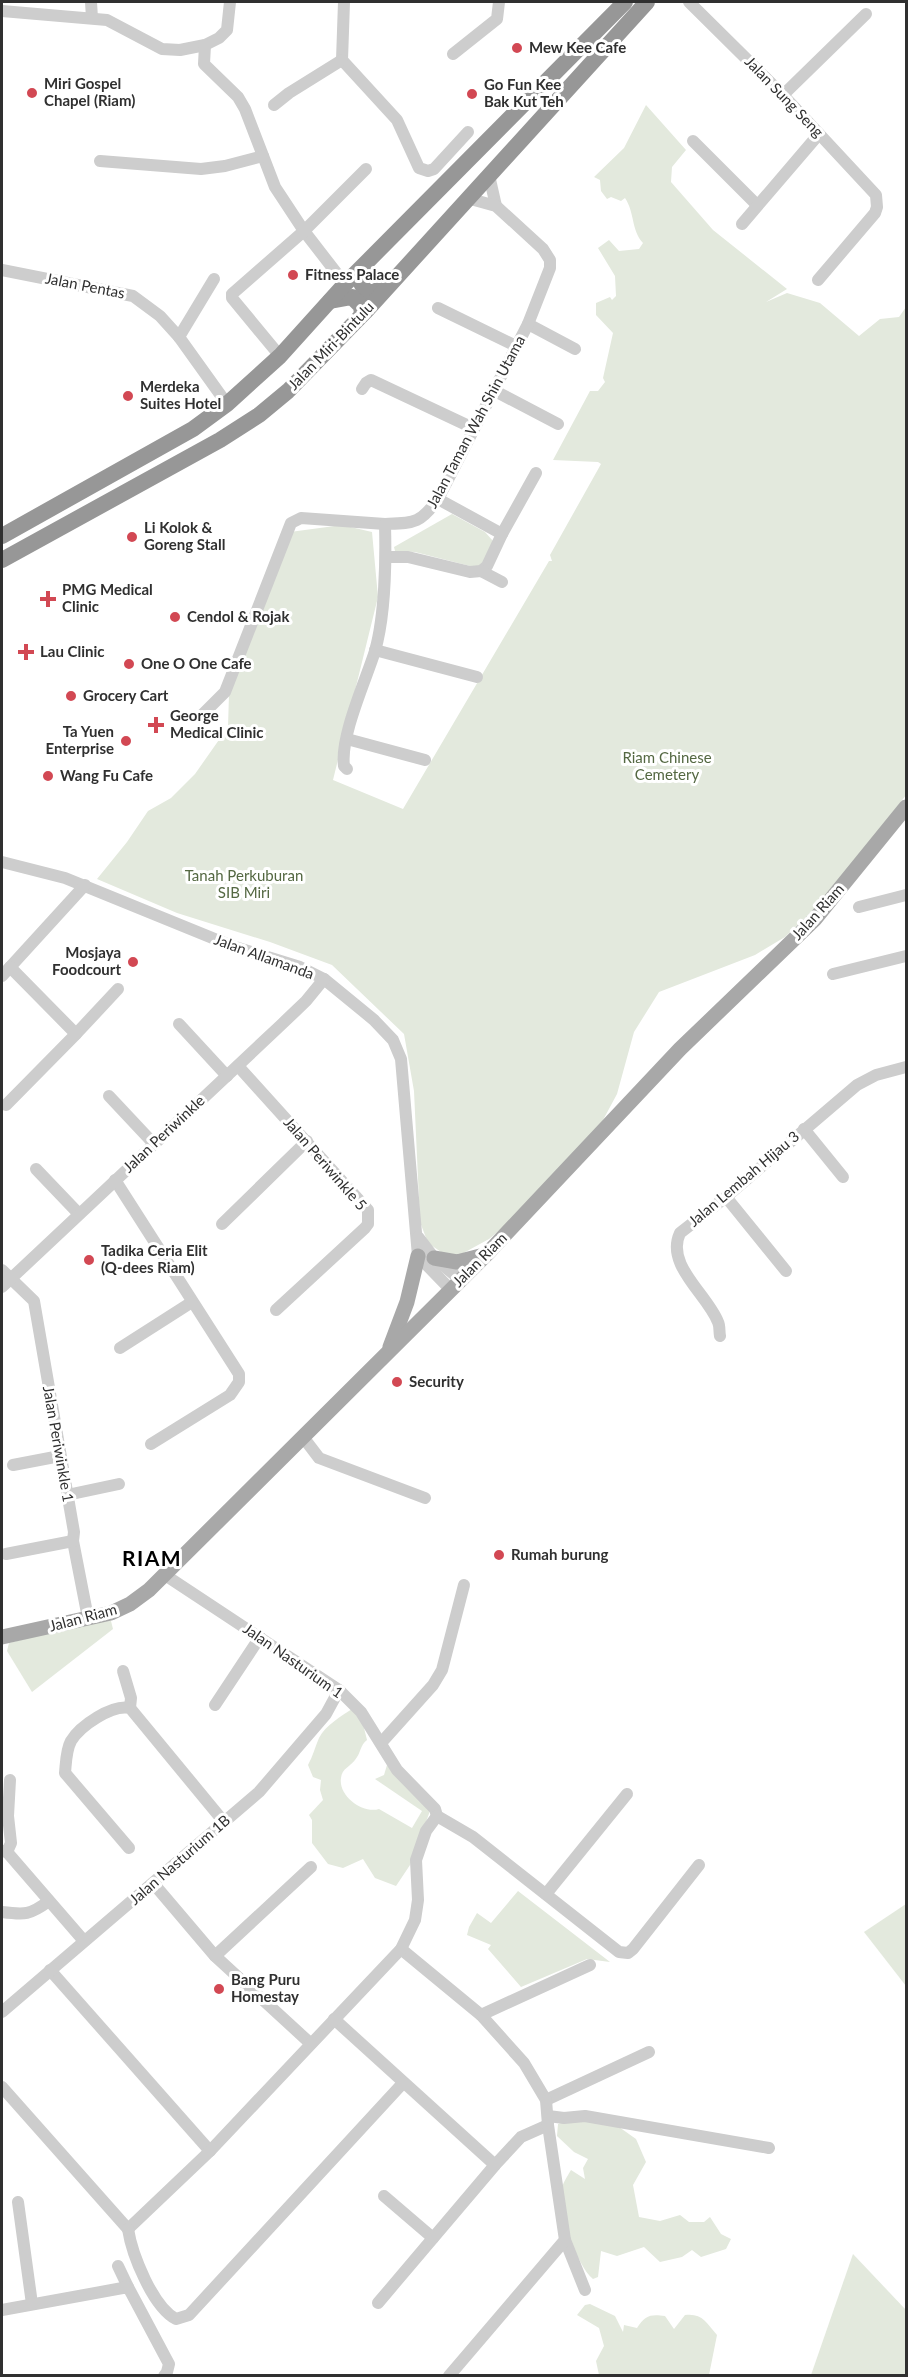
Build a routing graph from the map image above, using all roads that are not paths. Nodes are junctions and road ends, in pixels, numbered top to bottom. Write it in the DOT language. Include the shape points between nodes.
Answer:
graph roads {
  1 [pos="91,2"];
  2 [pos="230,2"];
  3 [pos="344,2"];
  4 [pos="499,2"];
  5 [pos="625,2"];
  6 [pos="647,2"];
  7 [pos="689,2"];
  8 [pos="2,11"];
  9 [pos="866,14"];
  10 [pos="92,18"];
  11 [pos="205,45"];
  12 [pos="453,54"];
  13 [pos="342,60"];
  14 [pos="783,95"];
  15 [pos="274,105"];
  16 [pos="468,132"];
  17 [pos="819,134"];
  18 [pos="693,141"];
  19 [pos="263,156"];
  20 [pos="100,161"];
  21 [pos="366,169"];
  22 [pos="489,175"];
  23 [pos="466,198"];
  24 [pos="757,205"];
  25 [pos="496,206"];
  26 [pos="742,224"];
  27 [pos="304,231"];
  28 [pos="2,270"];
  29 [pos="214,279"];
  30 [pos="350,279"];
  31 [pos="818,280"];
  32 [pos="389,285"];
  33 [pos="330,301"];
  34 [pos="438,308"];
  35 [pos="362,314"];
  36 [pos="528,324"];
  37 [pos="179,337"];
  38 [pos="516,346"];
  39 [pos="575,349"];
  40 [pos="280,356"];
  41 [pos="362,389"];
  42 [pos="493,390"];
  43 [pos="227,404"];
  44 [pos="558,424"];
  45 [pos="473,428"];
  46 [pos="536,473"];
  47 [pos="438,499"];
  48 [pos="385,524"];
  49 [pos="502,534"];
  50 [pos="2,536"];
  51 [pos="6,556"];
  52 [pos="386,557"];
  53 [pos="481,571"];
  54 [pos="502,582"];
  55 [pos="375,650"];
  56 [pos="477,677"];
  57 [pos="202,715"];
  58 [pos="347,739"];
  59 [pos="425,760"];
  60 [pos="347,769"];
  61 [pos="906,807"];
  62 [pos="2,862"];
  63 [pos="85,885"];
  64 [pos="906,895"];
  65 [pos="859,907"];
  66 [pos="906,956"];
  67 [pos="6,971"];
  68 [pos="833,974"];
  69 [pos="324,979"];
  70 [pos="118,989"];
  71 [pos="179,1024"];
  72 [pos="76,1034"];
  73 [pos="238,1066"];
  74 [pos="906,1067"];
  75 [pos="227,1076"];
  76 [pos="109,1096"];
  77 [pos="6,1105"];
  78 [pos="804,1129"];
  79 [pos="308,1141"];
  80 [pos="154,1144"];
  81 [pos="36,1169"];
  82 [pos="843,1177"];
  83 [pos="115,1180"];
  84 [pos="726,1197"];
  85 [pos="79,1214"];
  86 [pos="222,1224"];
  87 [pos="416,1234"];
  88 [pos="486,1255"];
  89 [pos="418,1256"];
  90 [pos="434,1258"];
  91 [pos="786,1271"];
  92 [pos="4,1279"];
  93 [pos="456,1285"];
  94 [pos="192,1302"];
  95 [pos="276,1310"];
  96 [pos="720,1336"];
  97 [pos="120,1348"];
  98 [pos="388,1353"];
  99 [pos="303,1437"];
  100 [pos="150,1444"];
  101 [pos="60,1456"];
  102 [pos="13,1466"];
  103 [pos="119,1484"];
  104 [pos="68,1495"];
  105 [pos="425,1498"];
  106 [pos="73,1541"];
  107 [pos="6,1554"];
  108 [pos="165,1575"];
  109 [pos="464,1585"];
  110 [pos="88,1618"];
  111 [pos="2,1637"];
  112 [pos="260,1637"];
  113 [pos="123,1671"];
  114 [pos="339,1690"];
  115 [pos="215,1705"];
  116 [pos="130,1708"];
  117 [pos="381,1743"];
  118 [pos="10,1780"];
  119 [pos="627,1794"];
  120 [pos="437,1816"];
  121 [pos="224,1822"];
  122 [pos="129,1848"];
  123 [pos="4,1852"];
  124 [pos="699,1865"];
  125 [pos="311,1867"];
  126 [pos="153,1883"];
  127 [pos="546,1894"];
  128 [pos="49,1901"];
  129 [pos="2,1912"];
  130 [pos="84,1941"];
  131 [pos="401,1949"];
  132 [pos="214,1956"];
  133 [pos="590,1965"];
  134 [pos="50,1970"];
  135 [pos="2,2012"];
  136 [pos="482,2014"];
  137 [pos="334,2019"];
  138 [pos="310,2043"];
  139 [pos="649,2052"];
  140 [pos="403,2083"];
  141 [pos="2,2087"];
  142 [pos="546,2100"];
  143 [pos="548,2120"];
  144 [pos="769,2148"];
  145 [pos="210,2151"];
  146 [pos="495,2165"];
  147 [pos="384,2196"];
  148 [pos="18,2202"];
  149 [pos="128,2229"];
  150 [pos="433,2238"];
  151 [pos="565,2240"];
  152 [pos="118,2266"];
  153 [pos="128,2287"];
  154 [pos="585,2290"];
  155 [pos="378,2303"];
  156 [pos="32,2304"];
  157 [pos="2,2310"];
  158 [pos="164,2376"];
  159 [pos="449,2376"];
  1 -- 10 [label="street"];
  2 -- 11 [label="street" via="227,30"];
  3 -- 13 [label="street"];
  4 -- 12 [label="street" via="497,19"];
  5 -- 30 [label="highway, Jalan Miri-Bintulu"];
  6 -- 22 [label="highway, Jalan Miri-Bintulu"];
  7 -- 14 [label="street, Jalan Sung Seng"];
  8 -- 10 [label="street"];
  9 -- 14 [label="street"];
  10 -- 11 [label="street" via="107,20 162,49"];
  11 -- 19 [label="street" via="204,64 238,97"];
  13 -- 15 [label="street"];
  13 -- 16 [label="street" via="392,113 423,171 434,169"];
  14 -- 17 [label="street, Jalan Sung Seng"];
  17 -- 24 [label="street"];
  17 -- 31 [label="street, Jalan Sung Seng" via="876,195 877,207"];
  18 -- 24 [label="street"];
  19 -- 20 [label="street" via="201,168"];
  19 -- 27 [label="street"];
  21 -- 27 [label="street"];
  22 -- 23 [label="highway, Jalan Miri-Bintulu"];
  22 -- 25 [label="street"];
  23 -- 25 [label="street, Jalan Taman Wah Shin Utama"];
  23 -- 32 [label="highway, Jalan Miri-Bintulu"];
  24 -- 26 [label="street"];
  25 -- 36 [label="street, Jalan Taman Wah Shin Utama" via="550,260"];
  27 -- 30 [label="street"];
  27 -- 40 [label="street" via="232,294"];
  28 -- 37 [label="street, Jalan Pentas" via="133,296 160,315"];
  29 -- 37 [label="street"];
  30 -- 32 [label="highway" via="366,292"];
  30 -- 33 [label="highway, Jalan Miri-Bintulu"];
  32 -- 35 [label="highway, Jalan Miri-Bintulu"];
  33 -- 35 [label="highway" via="352,297 361,306"];
  33 -- 40 [label="highway, Jalan Miri-Bintulu"];
  34 -- 38 [label="street"];
  35 -- 51 [label="highway, Jalan Miri-Bintulu" via="295,384 259,415 193,456"];
  36 -- 38 [label="street, Jalan Taman Wah Shin Utama"];
  36 -- 39 [label="street"];
  37 -- 43 [label="street, Jalan Pentas"];
  38 -- 42 [label="street, Jalan Taman Wah Shin Utama"];
  40 -- 43 [label="highway, Jalan Miri-Bintulu"];
  41 -- 45 [label="street" via="371,380"];
  42 -- 44 [label="street"];
  42 -- 45 [label="street, Jalan Taman Wah Shin Utama"];
  43 -- 50 [label="highway, Jalan Miri-Bintulu" via="184,434"];
  45 -- 47 [label="street, Jalan Taman Wah Shin Utama"];
  46 -- 49 [label="street"];
  47 -- 48 [label="street, Jalan Taman Wah Shin Utama" via="426,516"];
  47 -- 49 [label="street"];
  48 -- 52 [label="street"];
  48 -- 57 [label="street, Jalan Taman Wah Shin Utama" via="301,518 291,523 225,692"];
  49 -- 53 [label="street" via="488,566"];
  52 -- 53 [label="street" via="408,557 470,572"];
  52 -- 55 [label="street"];
  53 -- 54 [label="street"];
  55 -- 56 [label="street"];
  55 -- 58 [label="street"];
  58 -- 59 [label="street"];
  58 -- 60 [label="street" via="343,759"];
  61 -- 88 [label="main road, Jalan Riam" via="814,919 680,1049"];
  62 -- 63 [label="street, Jalan Allamanda"];
  63 -- 67 [label="street"];
  63 -- 69 [label="street, Jalan Allamanda" via="183,928 300,967"];
  64 -- 65 [label="street"];
  66 -- 68 [label="street"];
  67 -- 72 [label="street"];
  69 -- 73 [label="street, Jalan Periwinkle"];
  69 -- 87 [label="street, Jalan Allamanda" via="374,1020 393,1040 401,1059"];
  70 -- 72 [label="street"];
  71 -- 75 [label="street"];
  72 -- 77 [label="street"];
  73 -- 75 [label="street, Jalan Periwinkle"];
  73 -- 79 [label="street, Jalan Periwinkle 5"];
  74 -- 78 [label="street, Jalan Lembah Hijau 3" via="867,1079"];
  75 -- 80 [label="street, Jalan Periwinkle"];
  76 -- 80 [label="street"];
  78 -- 82 [label="street"];
  78 -- 84 [label="street, Jalan Lembah Hijau 3"];
  79 -- 86 [label="street"];
  79 -- 95 [label="street, Jalan Periwinkle 5" via="365,1205 368,1224"];
  80 -- 83 [label="street, Jalan Periwinkle"];
  81 -- 85 [label="street"];
  83 -- 85 [label="street, Jalan Periwinkle"];
  83 -- 94 [label="street"];
  84 -- 91 [label="street"];
  84 -- 96 [label="street, Jalan Lembah Hijau 3" via="680,1233 677,1240 682,1266 718,1323"];
  85 -- 92 [label="street, Jalan Periwinkle"];
  87 -- 89 [label="street, Jalan Allamanda"];
  87 -- 90 [label="street"];
  88 -- 90 [label="main road" via="458,1262"];
  88 -- 93 [label="main road, Jalan Riam"];
  89 -- 93 [label="street"];
  89 -- 98 [label="main road" via="407,1302"];
  90 -- 93 [label="street"];
  92 -- 101 [label="street, Jalan Periwinkle 1" via="34,1301"];
  93 -- 98 [label="main road, Jalan Riam"];
  94 -- 97 [label="street"];
  94 -- 100 [label="street" via="239,1374 239,1382 230,1395"];
  98 -- 99 [label="main road, Jalan Riam"];
  99 -- 105 [label="street" via="319,1458"];
  99 -- 108 [label="main road, Jalan Riam"];
  101 -- 102 [label="street"];
  101 -- 104 [label="street, Jalan Periwinkle 1"];
  103 -- 104 [label="street"];
  104 -- 106 [label="street, Jalan Periwinkle 1"];
  106 -- 107 [label="street"];
  106 -- 110 [label="street, Jalan Periwinkle 1"];
  108 -- 110 [label="main road, Jalan Riam" via="130,1604"];
  108 -- 112 [label="street, Jalan Nasturium 1"];
  109 -- 117 [label="street" via="442,1670 433,1686"];
  110 -- 111 [label="main road, Jalan Riam"];
  112 -- 114 [label="street, Jalan Nasturium 1"];
  112 -- 115 [label="street"];
  113 -- 116 [label="street"];
  114 -- 117 [label="street, Jalan Nasturium 1" via="361,1712"];
  114 -- 121 [label="street, Jalan Nasturium 1B" via="326,1714 259,1792"];
  116 -- 121 [label="street"];
  116 -- 122 [label="street" via="101,1714 71,1740 65,1773"];
  117 -- 120 [label="street, Jalan Nasturium 1" via="397,1770 435,1809"];
  118 -- 123 [label="street" via="11,1843"];
  119 -- 127 [label="street"];
  120 -- 127 [label="street, Jalan Nasturium 1" via="473,1837"];
  120 -- 131 [label="street" via="426,1831 416,1860 415,1920"];
  121 -- 126 [label="street, Jalan Nasturium 1B"];
  123 -- 128 [label="street"];
  124 -- 127 [label="street, Jalan Nasturium 1" via="628,1953 619,1952"];
  125 -- 132 [label="street"];
  126 -- 130 [label="street, Jalan Nasturium 1B"];
  126 -- 132 [label="street"];
  128 -- 129 [label="street" via="33,1912"];
  128 -- 130 [label="street"];
  130 -- 134 [label="street, Jalan Nasturium 1B"];
  131 -- 136 [label="street"];
  131 -- 137 [label="street"];
  132 -- 138 [label="street"];
  133 -- 136 [label="street"];
  134 -- 135 [label="street, Jalan Nasturium 1B"];
  134 -- 145 [label="street"];
  136 -- 142 [label="street" via="524,2063"];
  137 -- 138 [label="street"];
  137 -- 140 [label="street"];
  138 -- 145 [label="street"];
  139 -- 142 [label="street"];
  140 -- 146 [label="street"];
  140 -- 149 [label="street" via="189,2315 176,2319 165,2313 136,2261"];
  141 -- 149 [label="street"];
  142 -- 143 [label="street"];
  143 -- 144 [label="street" via="585,2116"];
  143 -- 146 [label="street" via="520,2137"];
  143 -- 151 [label="street"];
  145 -- 149 [label="street"];
  146 -- 150 [label="street"];
  147 -- 150 [label="street"];
  148 -- 156 [label="street"];
  150 -- 155 [label="street"];
  151 -- 154 [label="street"];
  151 -- 159 [label="street"];
  152 -- 153 [label="street"];
  153 -- 156 [label="street"];
  153 -- 158 [label="street" via="169,2364"];
  156 -- 157 [label="street"];
}
